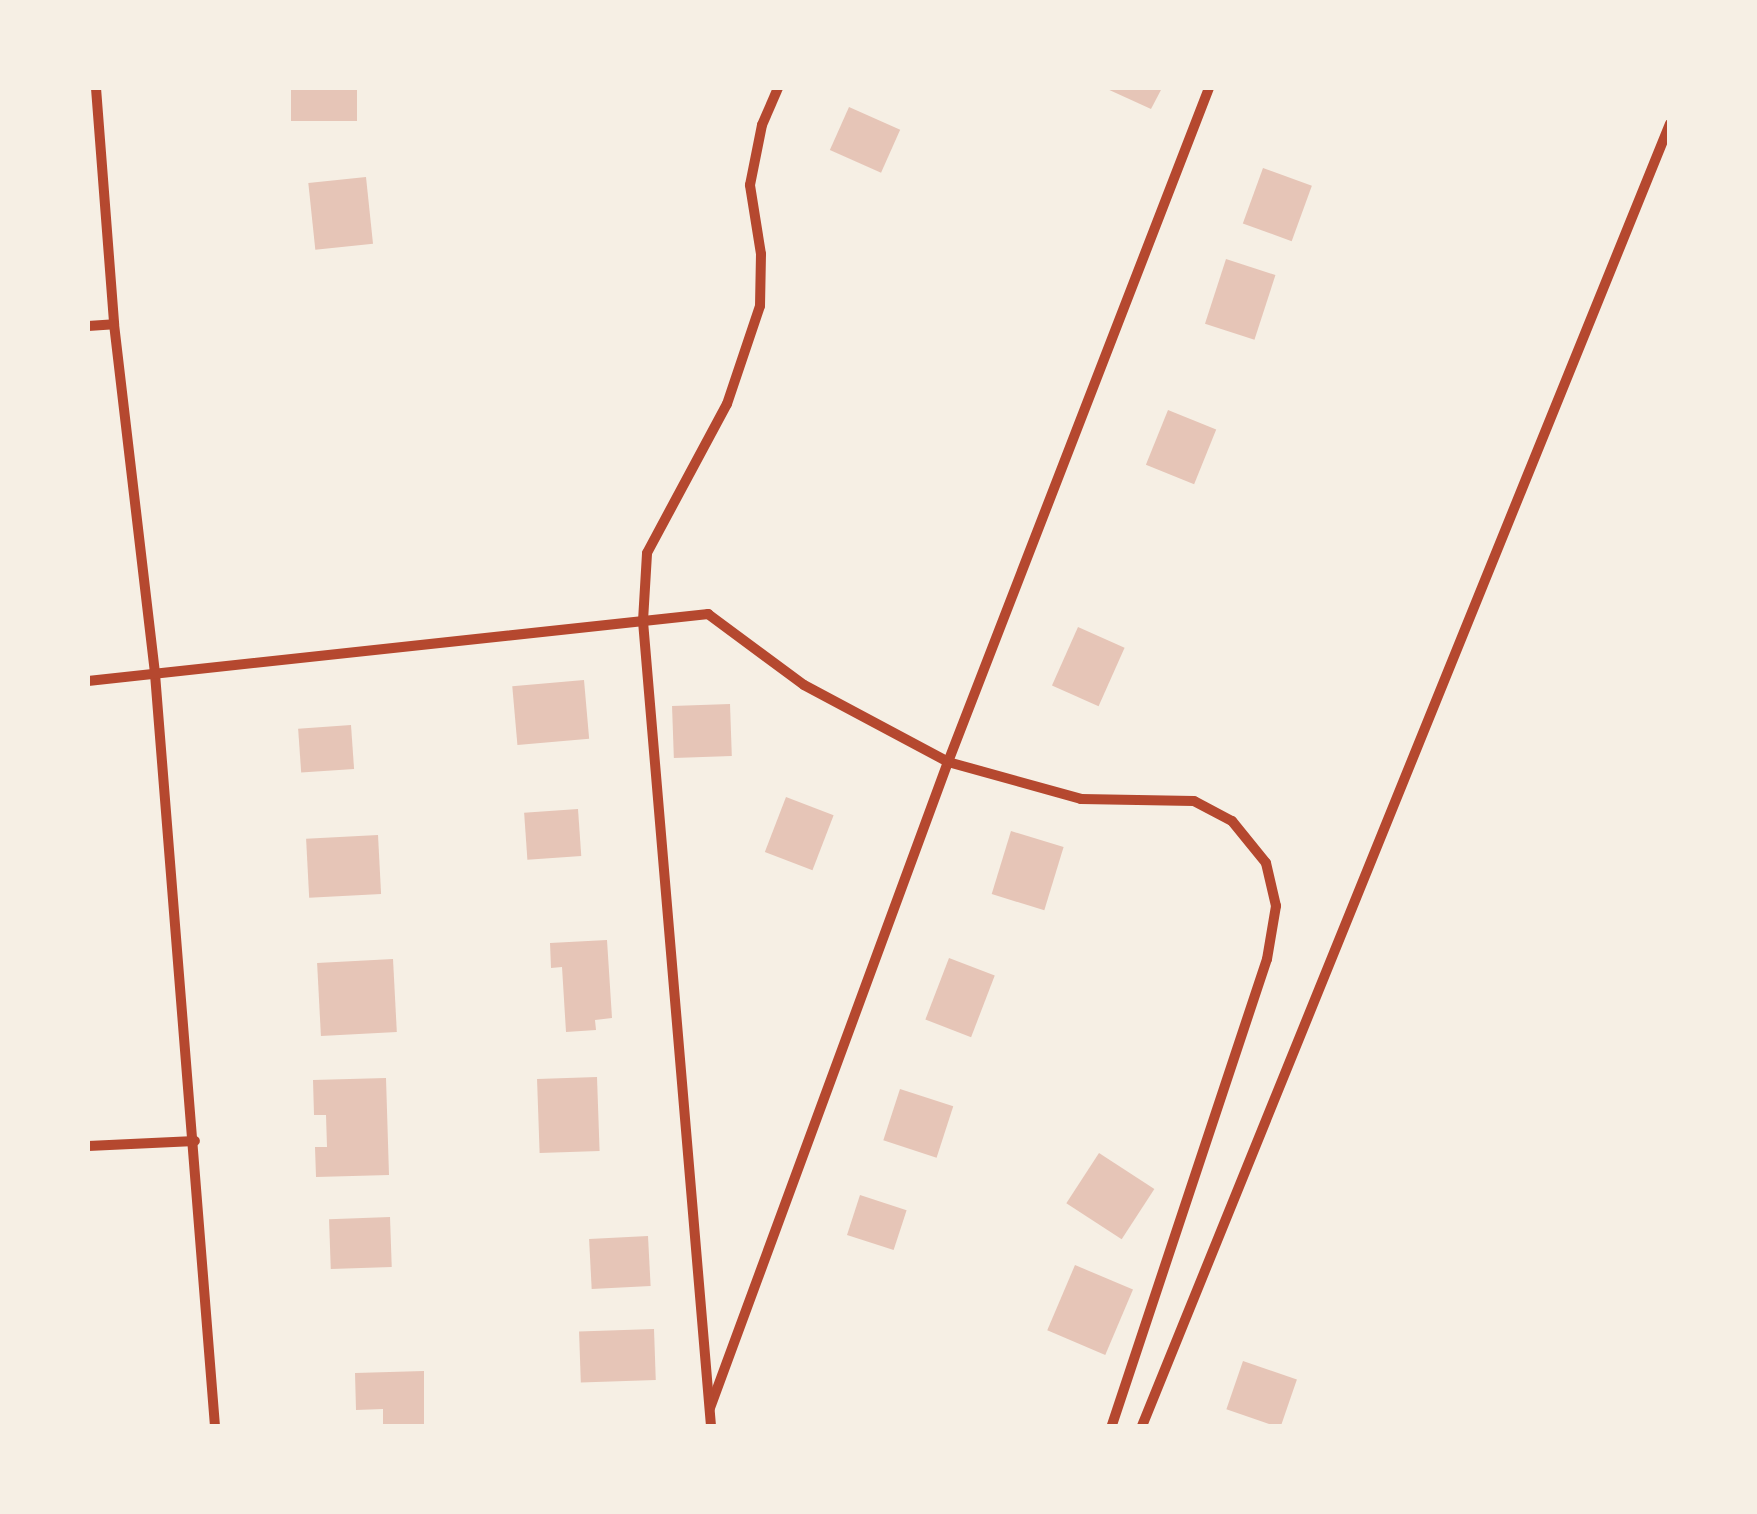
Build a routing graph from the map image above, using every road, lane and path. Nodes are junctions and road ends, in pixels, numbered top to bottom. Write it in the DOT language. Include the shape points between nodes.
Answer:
graph roads {
  1 [pos="96,88"];
  2 [pos="778,88"];
  3 [pos="1209,88"];
  4 [pos="1670,124"];
  5 [pos="114,324"];
  6 [pos="88,326"];
  7 [pos="643,621"];
  8 [pos="155,674"];
  9 [pos="88,681"];
  10 [pos="948,762"];
  11 [pos="195,1141"];
  12 [pos="88,1146"];
  13 [pos="710,1408"];
  14 [pos="215,1426"];
  15 [pos="711,1426"];
  16 [pos="1112,1426"];
  17 [pos="1142,1426"];
  1 -- 5 [label="street"];
  2 -- 7 [label="street" via="750,185 761,254 760,306 726,404 647,553"];
  3 -- 10 [label="street"];
  4 -- 17 [label="street"];
  5 -- 6 [label="street"];
  5 -- 8 [label="street"];
  7 -- 8 [label="street"];
  7 -- 10 [label="street" via="708,614 804,685"];
  7 -- 13 [label="street"];
  8 -- 9 [label="street"];
  8 -- 11 [label="street"];
  10 -- 13 [label="street"];
  10 -- 16 [label="street" via="1081,799 1194,801 1232,821 1266,863 1276,906 1267,958"];
  11 -- 12 [label="street"];
  11 -- 14 [label="street"];
  13 -- 15 [label="street"];
}
